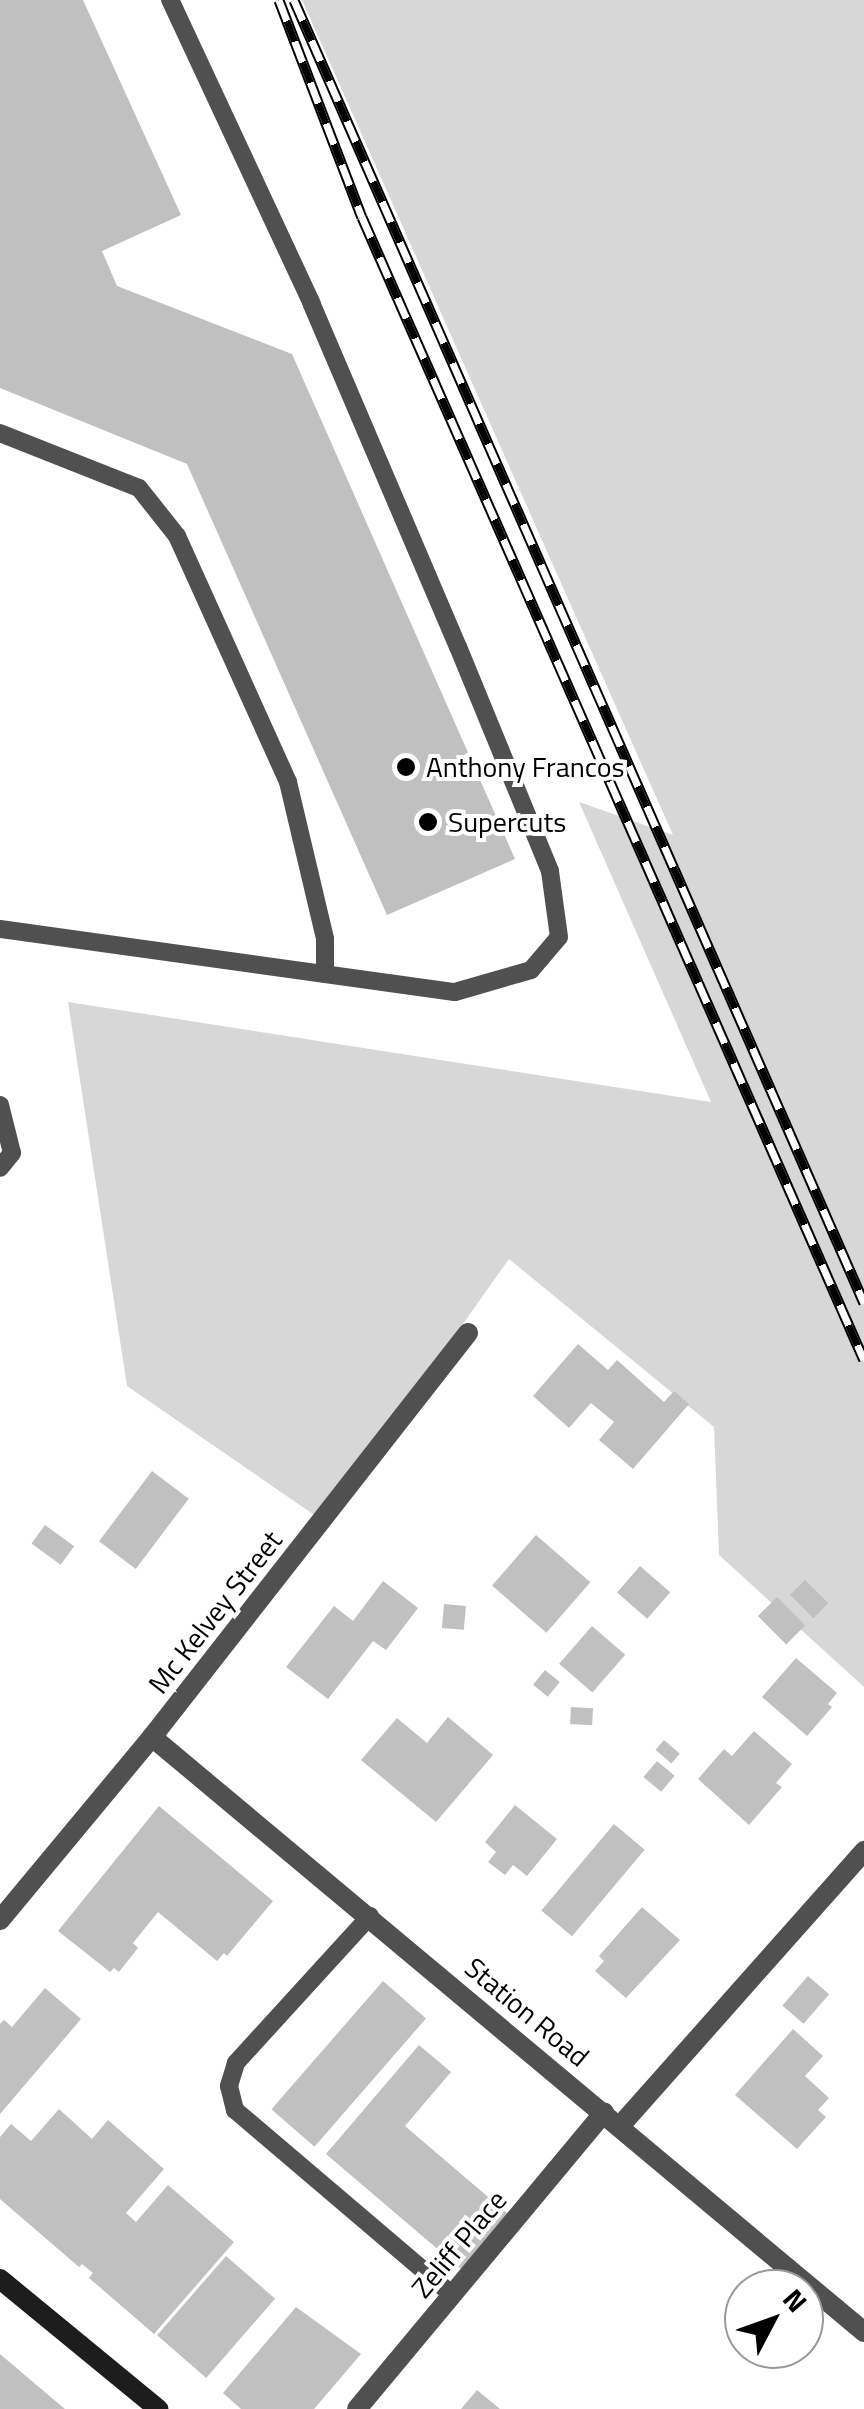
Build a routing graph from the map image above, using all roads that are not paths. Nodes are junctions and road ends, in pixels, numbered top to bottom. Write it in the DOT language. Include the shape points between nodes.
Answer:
graph roads {
  1 [pos="170,0"];
  2 [pos="0,433"];
  3 [pos="0,929"];
  4 [pos="326,974"];
  5 [pos="0,1105"];
  6 [pos="0,1168"];
  7 [pos="468,1333"];
  8 [pos="152,1737"];
  9 [pos="864,1851"];
  10 [pos="370,1916"];
  11 [pos="0,1920"];
  12 [pos="612,2120"];
  13 [pos="0,2280"];
  14 [pos="452,2295"];
  15 [pos="864,2332"];
  16 [pos="158,2409"];
  17 [pos="356,2409"];
  1 -- 4 [label="lane" via="312,304 550,871 559,938 530,970 456,992"];
  2 -- 4 [label="lane" via="140,488 177,536 288,782 325,940"];
  3 -- 4 [label="lane"];
  5 -- 6 [label="lane" via="12,1152"];
  7 -- 8 [label="street, Mc Kelvey Street"];
  8 -- 10 [label="street, Station Road"];
  8 -- 11 [label="street, Mc Kelvey Street"];
  9 -- 12 [label="street, Zeliff Place"];
  10 -- 12 [label="street, Station Road"];
  10 -- 14 [label="lane" via="236,2063 229,2086 236,2110"];
  12 -- 14 [label="street, Zeliff Place"];
  12 -- 15 [label="street, Station Road"];
  13 -- 16 [label="main road"];
  14 -- 17 [label="street, Zeliff Place"];
}
